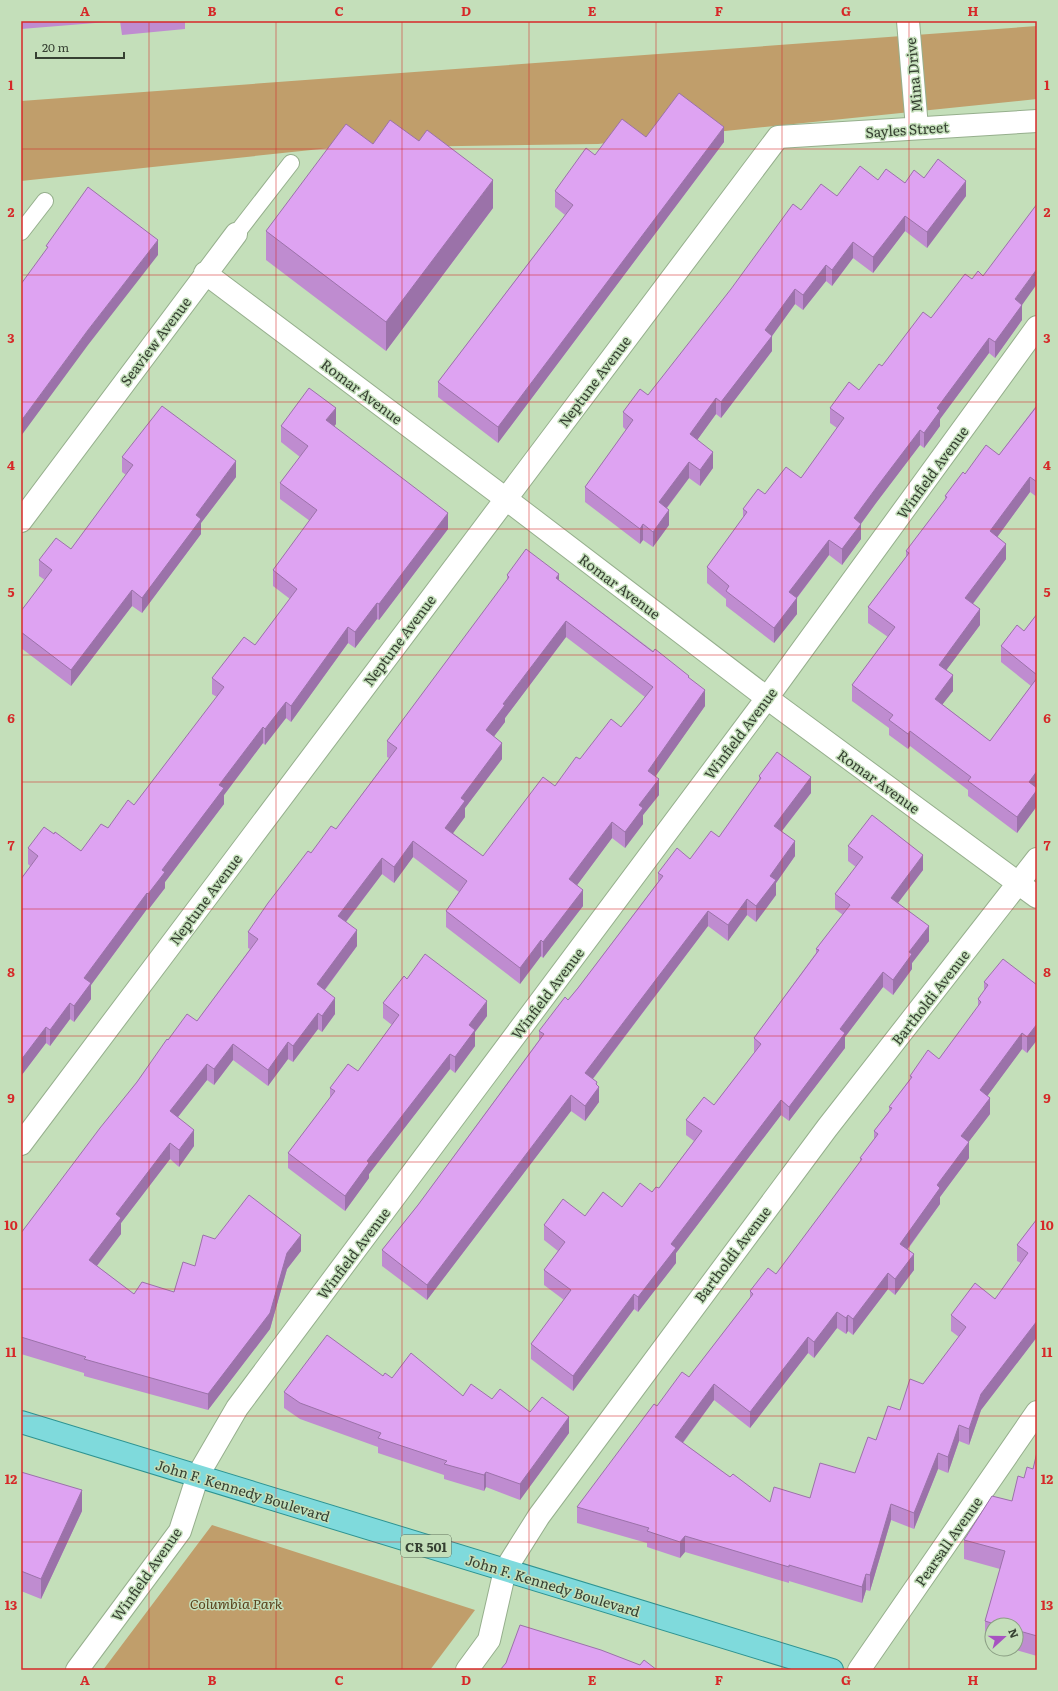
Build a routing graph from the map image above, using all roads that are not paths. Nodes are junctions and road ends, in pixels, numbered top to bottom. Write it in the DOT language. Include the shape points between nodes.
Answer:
graph roads {
  1 [pos="908,21"];
  2 [pos="1037,121"];
  3 [pos="917,128"];
  4 [pos="778,137"];
  5 [pos="291,163"];
  6 [pos="45,201"];
  7 [pos="21,232"];
  8 [pos="236,234"];
  9 [pos="205,273"];
  10 [pos="1037,327"];
  11 [pos="506,499"];
  12 [pos="21,521"];
  13 [pos="767,698"];
  14 [pos="1037,859"];
  15 [pos="1019,883"];
  16 [pos="1037,897"];
  17 [pos="21,1144"];
  18 [pos="1037,1412"];
  19 [pos="21,1422"];
  20 [pos="198,1476"];
  21 [pos="505,1570"];
  22 [pos="77,1670"];
  23 [pos="467,1670"];
  24 [pos="832,1670"];
  25 [pos="859,1670"];
  1 -- 3 [label="street, Mina Drive"];
  2 -- 3 [label="street, Sayles Street"];
  3 -- 4 [label="street, Sayles Street"];
  4 -- 11 [label="street, Neptune Avenue"];
  5 -- 8 [label="lane, Seaview Avenue"];
  6 -- 7 [label="lane"];
  8 -- 9 [label="street, Seaview Avenue"];
  9 -- 11 [label="street, Romar Avenue"];
  9 -- 12 [label="street, Seaview Avenue"];
  10 -- 13 [label="street, Winfield Avenue"];
  11 -- 13 [label="street, Romar Avenue"];
  11 -- 17 [label="street, Neptune Avenue"];
  13 -- 15 [label="street, Romar Avenue"];
  13 -- 20 [label="street, Winfield Avenue" via="237,1408"];
  14 -- 15 [label="street, Bartholdi Avenue"];
  15 -- 16 [label="street, Romar Avenue"];
  15 -- 21 [label="street, Bartholdi Avenue" via="822,1134 543,1510"];
  18 -- 25 [label="street, Pearsall Avenue"];
  19 -- 20 [label="main road, John F. Kennedy Boulevard / CR 501"];
  20 -- 21 [label="main road, John F. Kennedy Boulevard / CR 501"];
  20 -- 22 [label="street, Winfield Avenue" via="180,1531"];
  21 -- 23 [label="street, Bartholdi Avenue" via="489,1640"];
  21 -- 24 [label="main road, John F. Kennedy Boulevard / CR 501"];
}
